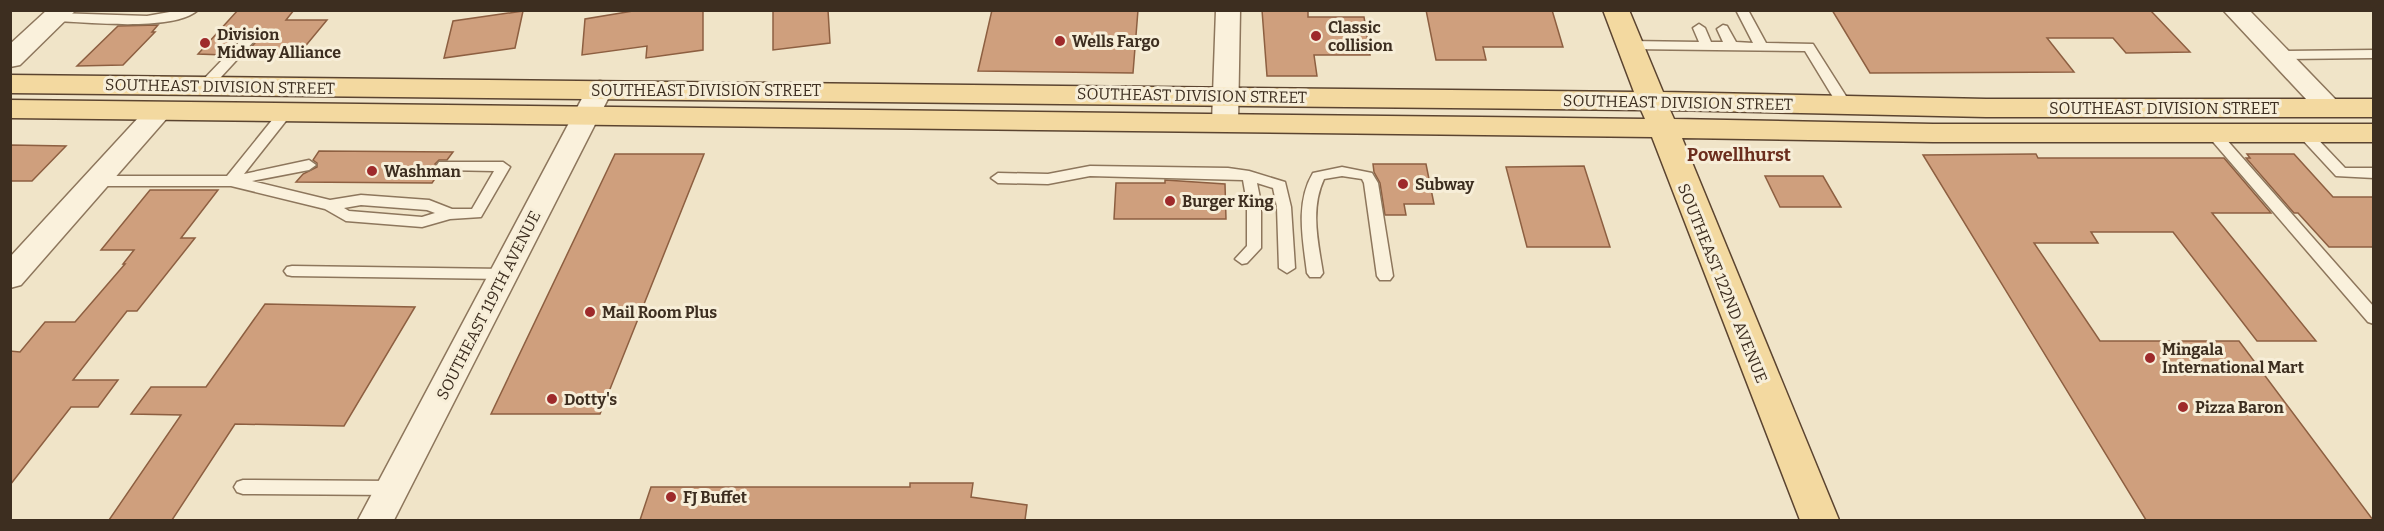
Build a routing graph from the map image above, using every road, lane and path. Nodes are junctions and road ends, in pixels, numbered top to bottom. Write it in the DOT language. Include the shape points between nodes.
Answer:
graph roads {
  1 [pos="192,10"];
  2 [pos="1228,10"];
  3 [pos="1616,10"];
  4 [pos="1742,10"];
  5 [pos="2235,10"];
  6 [pos="60,14"];
  7 [pos="1698,28"];
  8 [pos="1724,28"];
  9 [pos="251,37"];
  10 [pos="1629,45"];
  11 [pos="1707,47"];
  12 [pos="1732,47"];
  13 [pos="1762,47"];
  14 [pos="2373,54"];
  15 [pos="2278,55"];
  16 [pos="10,59"];
  17 [pos="10,84"];
  18 [pos="205,86"];
  19 [pos="494,88"];
  20 [pos="593,102"];
  21 [pos="1844,104"];
  22 [pos="2329,108"];
  23 [pos="2373,108"];
  24 [pos="10,109"];
  25 [pos="1225,109"];
  26 [pos="159,111"];
  27 [pos="286,112"];
  28 [pos="329,113"];
  29 [pos="1656,115"];
  30 [pos="2213,133"];
  31 [pos="2304,133"];
  32 [pos="2373,133"];
  33 [pos="309,165"];
  34 [pos="444,165"];
  35 [pos="2373,173"];
  36 [pos="1249,177"];
  37 [pos="998,178"];
  38 [pos="96,181"];
  39 [pos="231,181"];
  40 [pos="1242,259"];
  41 [pos="1287,268"];
  42 [pos="292,271"];
  43 [pos="1316,273"];
  44 [pos="504,274"];
  45 [pos="1385,276"];
  46 [pos="10,277"];
  47 [pos="2373,318"];
  48 [pos="243,487"];
  49 [pos="393,488"];
  50 [pos="376,520"];
  51 [pos="1819,520"];
  1 -- 6 [label="lane" via="171,17 129,19"];
  2 -- 25 [label="street"];
  3 -- 10 [label="main road, SOUTHEAST 122ND AVENUE"];
  4 -- 13 [label="lane"];
  5 -- 15 [label="street"];
  6 -- 16 [label="street"];
  7 -- 11 [label="lane"];
  8 -- 12 [label="lane"];
  9 -- 18 [label="lane"];
  10 -- 11 [label="lane"];
  10 -- 29 [label="main road, SOUTHEAST 122ND AVENUE"];
  11 -- 12 [label="lane"];
  12 -- 13 [label="lane"];
  13 -- 21 [label="lane" via="1809,47"];
  14 -- 15 [label="lane"];
  15 -- 22 [label="street"];
  17 -- 18 [label="main road, SOUTHEAST DIVISION STREET"];
  18 -- 19 [label="main road, SOUTHEAST DIVISION STREET"];
  19 -- 20 [label="main road, SOUTHEAST DIVISION STREET"];
  19 -- 28 [label="main road" via="484,96 458,103 362,106"];
  20 -- 25 [label="main road, SOUTHEAST DIVISION STREET"];
  20 -- 28 [label="main road, SOUTHEAST DIVISION STREET"];
  20 -- 44 [label="street, SOUTHEAST 119TH AVENUE"];
  21 -- 22 [label="main road, SOUTHEAST DIVISION STREET"];
  21 -- 29 [label="main road, SOUTHEAST DIVISION STREET"];
  22 -- 23 [label="main road, SOUTHEAST DIVISION STREET"];
  22 -- 31 [label="main road" via="2329,117 2322,125"];
  24 -- 26 [label="main road, SOUTHEAST DIVISION STREET"];
  25 -- 29 [label="main road, SOUTHEAST DIVISION STREET"];
  26 -- 27 [label="main road, SOUTHEAST DIVISION STREET"];
  26 -- 38 [label="street"];
  27 -- 28 [label="main road, SOUTHEAST DIVISION STREET"];
  27 -- 39 [label="lane"];
  29 -- 30 [label="main road, SOUTHEAST DIVISION STREET" via="1933,133"];
  29 -- 51 [label="main road, SOUTHEAST 122ND AVENUE"];
  30 -- 31 [label="main road, SOUTHEAST DIVISION STREET"];
  30 -- 47 [label="lane"];
  31 -- 32 [label="main road, SOUTHEAST DIVISION STREET"];
  31 -- 35 [label="lane" via="2341,173"];
  33 -- 39 [label="lane"];
  34 -- 39 [label="lane" via="503,167 476,213 450,213 422,222 346,216 330,205"];
  36 -- 37 [label="lane" via="1228,173 1090,171 1048,179"];
  36 -- 40 [label="lane" via="1254,203 1254,248"];
  36 -- 41 [label="lane" via="1280,185"];
  38 -- 39 [label="lane"];
  38 -- 46 [label="street"];
  42 -- 44 [label="lane"];
  43 -- 45 [label="lane" via="1310,194 1318,176 1347,171 1367,176 1371,183"];
  44 -- 49 [label="street, SOUTHEAST 119TH AVENUE"];
  48 -- 49 [label="lane"];
  49 -- 50 [label="street, SOUTHEAST 119TH AVENUE"];
}
